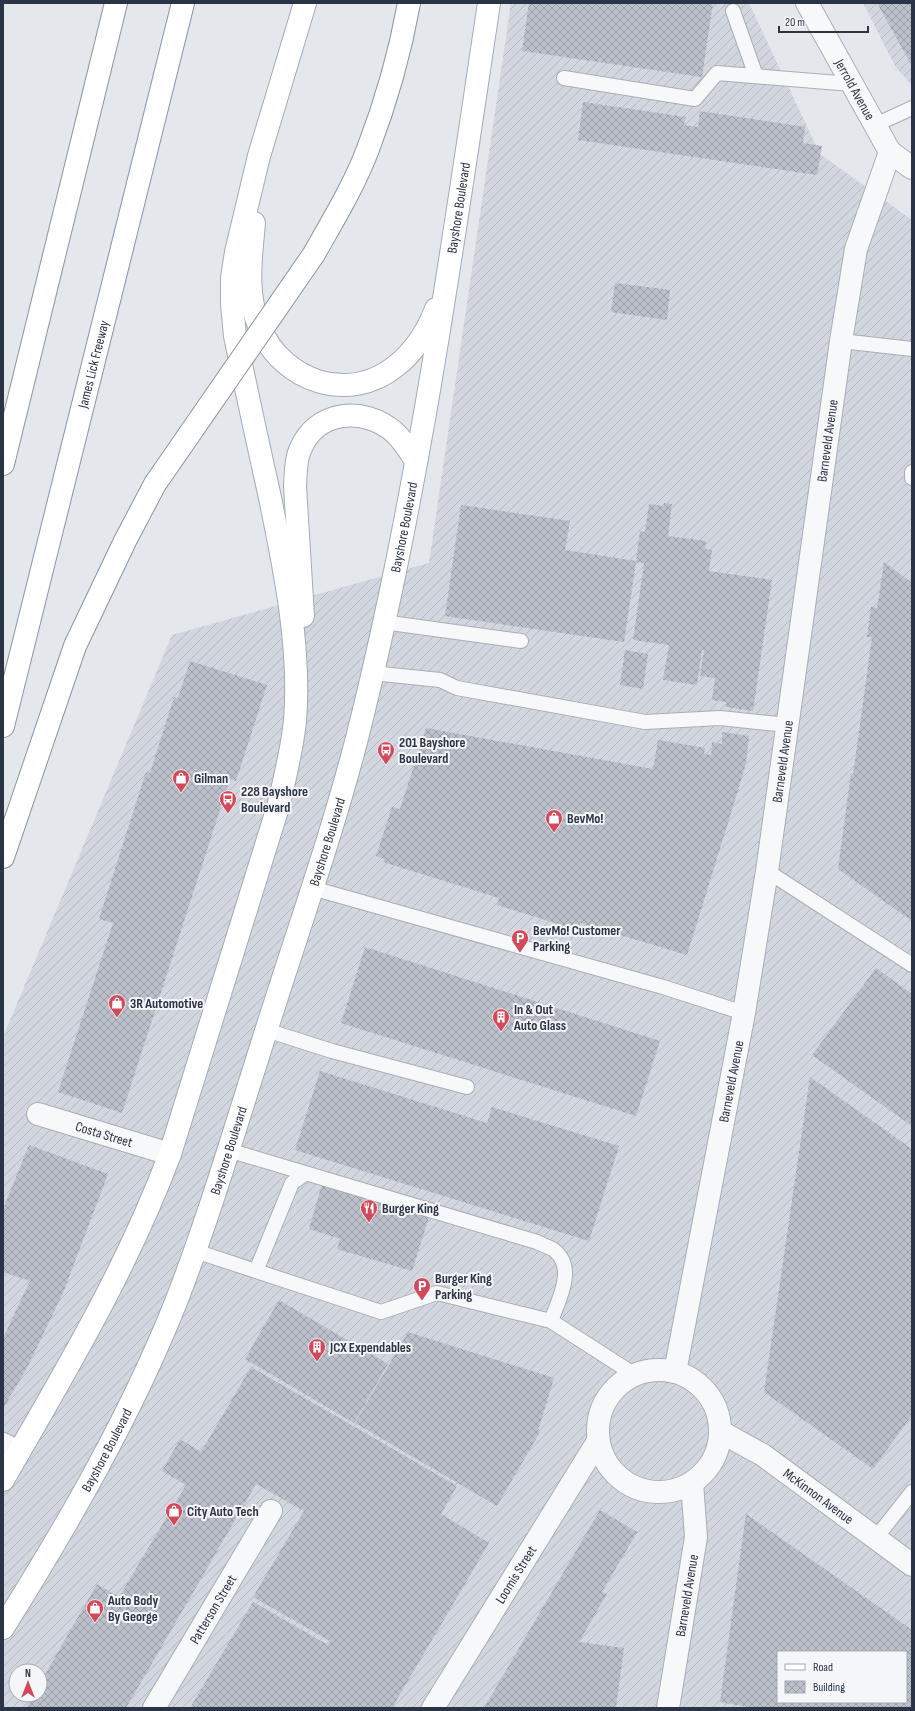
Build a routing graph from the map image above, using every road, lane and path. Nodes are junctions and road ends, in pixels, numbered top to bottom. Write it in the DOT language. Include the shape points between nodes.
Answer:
graph roads {
  1 [pos="102,3"];
  2 [pos="116,3"];
  3 [pos="183,3"];
  4 [pos="305,3"];
  5 [pos="409,3"];
  6 [pos="489,3"];
  7 [pos="807,3"];
  8 [pos="733,11"];
  9 [pos="756,76"];
  10 [pos="564,78"];
  11 [pos="851,84"];
  12 [pos="912,108"];
  13 [pos="88,115"];
  14 [pos="875,125"];
  15 [pos="890,152"];
  16 [pos="259,156"];
  17 [pos="912,168"];
  18 [pos="447,284"];
  19 [pos="841,341"];
  20 [pos="912,349"];
  21 [pos="416,461"];
  22 [pos="3,464"];
  23 [pos="912,472"];
  24 [pos="912,478"];
  25 [pos="383,622"];
  26 [pos="521,641"];
  27 [pos="372,673"];
  28 [pos="295,720"];
  29 [pos="787,725"];
  30 [pos="3,726"];
  31 [pos="3,857"];
  32 [pos="767,872"];
  33 [pos="312,888"];
  34 [pos="912,965"];
  35 [pos="744,1013"];
  36 [pos="266,1030"];
  37 [pos="467,1088"];
  38 [pos="38,1114"];
  39 [pos="228,1150"];
  40 [pos="170,1154"];
  41 [pos="305,1174"];
  42 [pos="195,1251"];
  43 [pos="256,1271"];
  44 [pos="551,1321"];
  45 [pos="675,1372"];
  46 [pos="635,1375"];
  47 [pos="721,1432"];
  48 [pos="598,1441"];
  49 [pos="11,1448"];
  50 [pos="3,1480"];
  51 [pos="692,1483"];
  52 [pos="912,1492"];
  53 [pos="271,1511"];
  54 [pos="875,1539"];
  55 [pos="912,1565"];
  56 [pos="3,1628"];
  57 [pos="154,1708"];
  58 [pos="433,1708"];
  59 [pos="668,1708"];
  1 -- 13 [label="main road"];
  2 -- 13 [label="main road"];
  3 -- 30 [label="main road, James Lick Freeway"];
  4 -- 16 [label="main road"];
  5 -- 31 [label="main road, bridge" via="386,96 368,150 314,254 155,484 125,541 75,646"];
  6 -- 18 [label="main road, Bayshore Boulevard"];
  7 -- 11 [label="street, Jerrold Avenue"];
  8 -- 9 [label="lane"];
  9 -- 10 [label="lane" via="717,73 695,98"];
  9 -- 11 [label="lane"];
  11 -- 14 [label="street, Jerrold Avenue"];
  12 -- 14 [label="lane"];
  13 -- 22 [label="main road"];
  14 -- 15 [label="street, Jerrold Avenue"];
  15 -- 17 [label="street, Jerrold Avenue"];
  15 -- 19 [label="street, Barneveld Avenue" via="856,249"];
  16 -- 18 [label="main road" via="250,264 252,304 260,329 268,343 287,365 299,373 329,385 345,385 368,380 396,366 411,352 424,334"];
  16 -- 28 [label="main road" via="236,252 232,304 235,336 282,557 292,626"];
  18 -- 21 [label="main road, Bayshore Boulevard"];
  19 -- 20 [label="lane"];
  19 -- 29 [label="street, Barneveld Avenue"];
  21 -- 25 [label="main road, Bayshore Boulevard"];
  21 -- 28 [label="main road" via="406,444 394,432 369,418 349,414 334,417 319,425 308,436 300,450 295,486 303,621"];
  23 -- 24 [label="lane"];
  25 -- 26 [label="lane"];
  25 -- 27 [label="main road, Bayshore Boulevard"];
  27 -- 29 [label="lane" via="440,680 457,688 646,722 720,718"];
  27 -- 33 [label="main road, Bayshore Boulevard" via="339,801"];
  28 -- 40 [label="main road" via="289,763 278,807"];
  29 -- 32 [label="street, Barneveld Avenue"];
  32 -- 34 [label="lane"];
  32 -- 35 [label="street, Barneveld Avenue"];
  33 -- 35 [label="lane" via="663,987"];
  33 -- 36 [label="main road, Bayshore Boulevard"];
  35 -- 45 [label="street, Barneveld Avenue"];
  36 -- 37 [label="lane"];
  36 -- 39 [label="main road, Bayshore Boulevard"];
  38 -- 40 [label="street, Costa Street"];
  39 -- 41 [label="lane"];
  39 -- 42 [label="main road, Bayshore Boulevard"];
  40 -- 49 [label="main road" via="154,1197 114,1282"];
  41 -- 43 [label="lane" via="292,1183"];
  41 -- 44 [label="lane" via="537,1242 554,1250 562,1260 565,1280"];
  42 -- 43 [label="lane"];
  42 -- 56 [label="main road, Bayshore Boulevard" via="130,1405 81,1497"];
  43 -- 44 [label="lane" via="381,1312 437,1293"];
  44 -- 46 [label="lane"];
  45 -- 46 [label="street" via="654,1370"];
  45 -- 47 [label="street" via="694,1380 708,1394 718,1412"];
  46 -- 48 [label="street" via="618,1386 605,1401 598,1420"];
  47 -- 51 [label="street" via="717,1452 708,1469"];
  47 -- 54 [label="street, McKinnon Avenue" via="764,1456"];
  48 -- 51 [label="street" via="604,1460 617,1476 634,1488 653,1492 674,1491"];
  48 -- 58 [label="street, Loomis Street"];
  49 -- 50 [label="main road"];
  51 -- 59 [label="street, Barneveld Avenue" via="696,1537"];
  52 -- 54 [label="lane"];
  53 -- 57 [label="street, Patterson Street"];
  54 -- 55 [label="street, McKinnon Avenue"];
}
